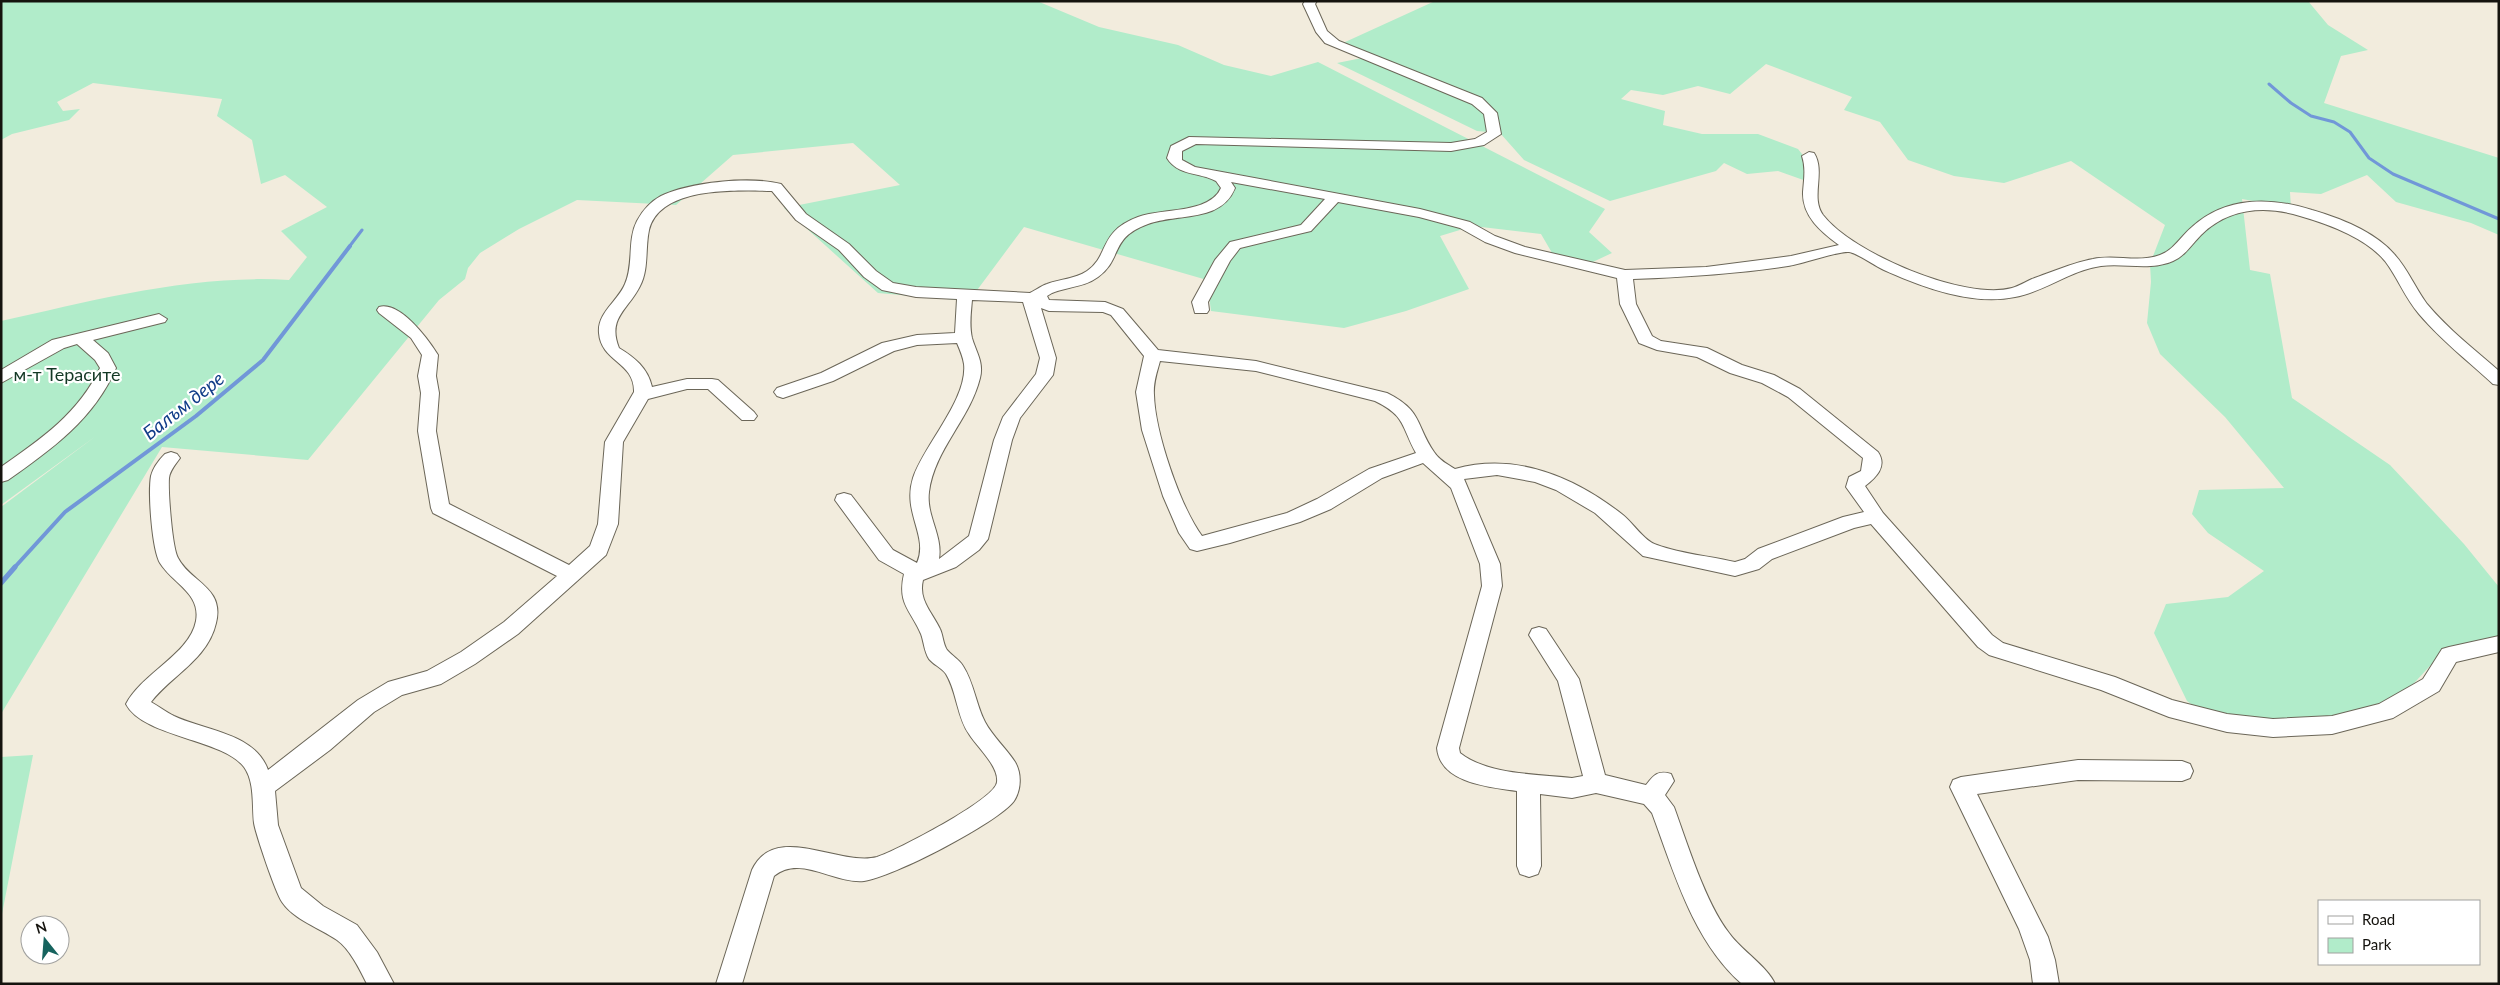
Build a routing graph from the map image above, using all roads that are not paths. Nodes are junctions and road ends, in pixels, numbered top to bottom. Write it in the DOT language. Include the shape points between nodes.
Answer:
graph roads {
  1 [pos="1311,1"];
  2 [pos="1809,156"];
  3 [pos="1213,174"];
  4 [pos="1335,196"];
  5 [pos="1852,248"];
  6 [pos="1625,275"];
  7 [pos="965,296"];
  8 [pos="1035,298"];
  9 [pos="386,310"];
  10 [pos="1201,310"];
  11 [pos="159,319"];
  12 [pos="964,337"];
  13 [pos="81,339"];
  14 [pos="1153,356"];
  15 [pos="1,378"];
  16 [pos="2499,380"];
  17 [pos="783,392"];
  18 [pos="640,396"];
  19 [pos="748,416"];
  20 [pos="1427,456"];
  21 [pos="170,458"];
  22 [pos="1,476"];
  23 [pos="1454,476"];
  24 [pos="844,500"];
  25 [pos="1875,516"];
  26 [pos="919,572"];
  27 [pos="572,575"];
  28 [pos="1539,635"];
  29 [pos="2499,644"];
  30 [pos="2182,771"];
  31 [pos="1528,783"];
  32 [pos="1596,783"];
  33 [pos="264,787"];
  34 [pos="1529,866"];
  35 [pos="380,984"];
  36 [pos="729,984"];
  37 [pos="1762,984"];
  38 [pos="2046,984"];
  1 -- 3 [label="street" via="1309,4 1324,38 1477,101 1490,113 1494,134 1479,142 1451,147 1208,139 1187,142 1176,149 1174,158 1183,167"];
  2 -- 5 [label="street" via="1813,165 1811,205 1822,224"];
  3 -- 4 [label="street"];
  3 -- 8 [label="street" via="1221,178 1228,188 1218,204 1145,220 1123,229 1092,274 1046,290"];
  4 -- 6 [label="street" via="1465,225 1520,250"];
  4 -- 10 [label="street" via="1306,228 1235,245 1200,302"];
  5 -- 6 [label="street" via="1791,261 1714,271"];
  5 -- 16 [label="street" via="1937,285 1991,295 2014,293 2094,263 2112,260 2135,264 2168,257 2183,249 2200,228 2240,206 2264,205 2307,213 2381,248 2425,311"];
  6 -- 25 [label="street" via="1628,304 1645,339 1657,345 1701,352 1768,379 1794,393 1872,456 1870,474 1856,482 1855,487"];
  7 -- 8 [label="street"];
  7 -- 12 [label="street"];
  7 -- 18 [label="street" via="888,287 844,247 801,217 776,187 704,188 665,200 652,206 644,222 634,283 610,318 606,334 612,350 625,358 643,380"];
  8 -- 14 [label="street" via="1049,306 1104,307 1117,312"];
  8 -- 26 [label="street" via="1048,358 1044,375 1012,416 978,539 966,551"];
  9 -- 27 [label="street" via="417,335 430,355 427,431 440,508"];
  11 -- 13 [label="street"];
  12 -- 17 [label="street" via="917,340 888,347 827,377"];
  12 -- 26 [label="street" via="973,367 965,398 927,462 919,494 920,515 932,539 931,559"];
  13 -- 15 [label="street" via="58,344"];
  13 -- 22 [label="street" via="102,357 108,368 103,383 60,433"];
  14 -- 20 [label="street" via="1256,366 1381,397 1407,414"];
  14 -- 20 [label="street" via="1145,397 1181,520 1197,544 1254,532 1294,518 1389,467"];
  18 -- 19 [label="street" via="687,384 712,384"];
  18 -- 27 [label="street" via="614,442 608,524 599,550"];
  20 -- 23 [label="street" via="1438,468"];
  21 -- 33 [label="street" via="160,478 166,557 178,573 198,587 205,602 206,623 197,642 171,670 145,691 137,704 166,722 236,748 254,762"];
  23 -- 25 [label="street" via="1496,467 1546,480 1590,500 1650,550 1736,569 1752,564 1765,554"];
  23 -- 31 [label="street" via="1492,575 1489,597 1448,748 1449,758 1462,768 1487,776"];
  24 -- 26 [label="street" via="886,556"];
  25 -- 29 [label="street" via="1996,650 2107,682 2169,708 2227,723 2306,728 2385,712 2431,685 2449,655"];
  26 -- 36 [label="street" via="912,584 913,599 930,630 937,653 955,670 976,727 1007,769 1009,782 1005,795 994,805 889,864 864,870 790,856 773,860 764,870"];
  27 -- 33 [label="street" via="511,628 468,658 433,678 396,688 366,706"];
  28 -- 32 [label="street" via="1568,679"];
  30 -- 38 [label="street" via="2078,770 1961,787 2034,934 2045,966"];
  31 -- 32 [label="street" via="1572,788"];
  31 -- 34 [label="street"];
  32 -- 37 [label="street" via="1657,788 1698,899 1719,941"];
  33 -- 35 [label="street" via="266,825 290,895 314,914 348,933 368,960"];
}
